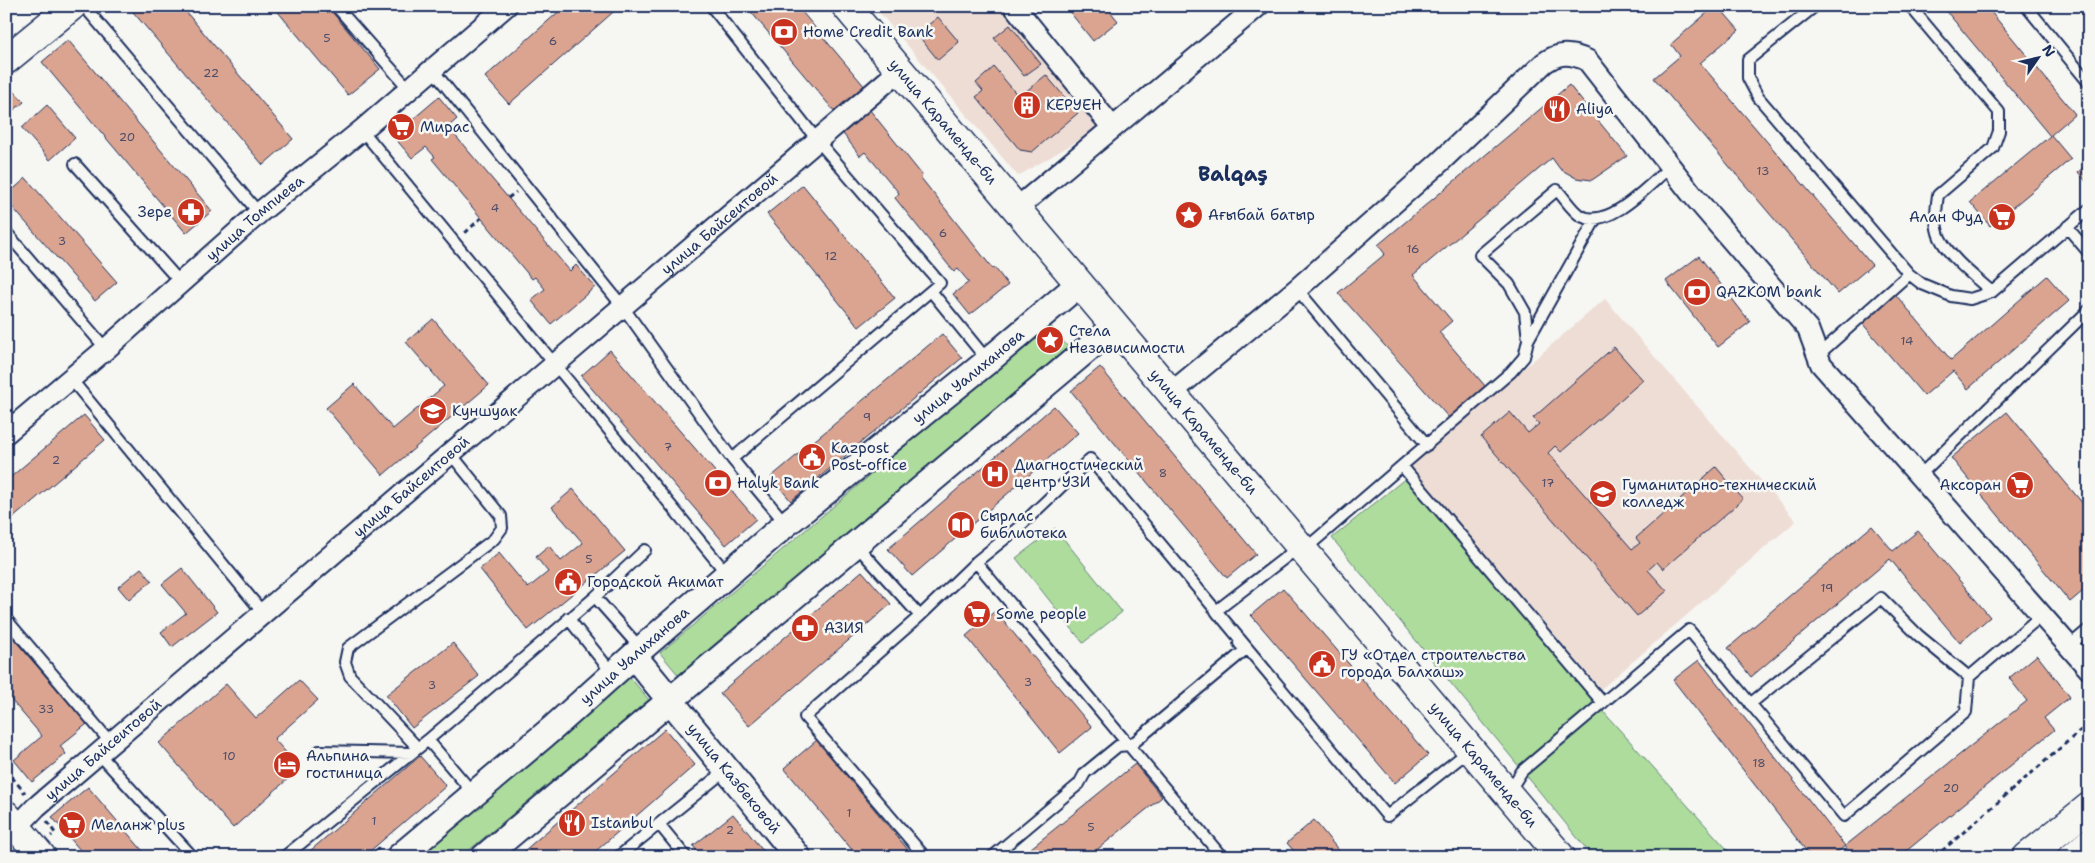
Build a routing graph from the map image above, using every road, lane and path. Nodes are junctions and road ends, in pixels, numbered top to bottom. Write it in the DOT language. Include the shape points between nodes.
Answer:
graph roads {
  1 [pos="72,6"];
  2 [pos="84,6"];
  3 [pos="336,6"];
  4 [pos="506,6"];
  5 [pos="711,6"];
  6 [pos="846,6"];
  7 [pos="1014,6"];
  8 [pos="1258,6"];
  9 [pos="1815,6"];
  10 [pos="1910,6"];
  11 [pos="2026,6"];
  12 [pos="6,60"];
  13 [pos="432,69"];
  14 [pos="900,70"];
  15 [pos="2089,83"];
  16 [pos="409,89"];
  17 [pos="1112,127"];
  18 [pos="362,130"];
  19 [pos="818,140"];
  20 [pos="75,164"];
  21 [pos="1670,167"];
  22 [pos="1016,209"];
  23 [pos="2089,209"];
  24 [pos="258,213"];
  25 [pos="481,218"];
  26 [pos="1595,220"];
  27 [pos="2066,227"];
  28 [pos="6,232"];
  29 [pos="455,242"];
  30 [pos="2089,253"];
  31 [pos="1909,274"];
  32 [pos="180,282"];
  33 [pos="1080,284"];
  34 [pos="1297,289"];
  35 [pos="931,291"];
  36 [pos="1992,292"];
  37 [pos="623,307"];
  38 [pos="2089,310"];
  39 [pos="1115,326"];
  40 [pos="1528,340"];
  41 [pos="106,349"];
  42 [pos="1818,355"];
  43 [pos="988,361"];
  44 [pos="556,365"];
  45 [pos="71,379"];
  46 [pos="1171,393"];
  47 [pos="6,433"];
  48 [pos="1427,445"];
  49 [pos="451,454"];
  50 [pos="732,459"];
  51 [pos="1402,466"];
  52 [pos="1919,476"];
  53 [pos="786,524"];
  54 [pos="855,544"];
  55 [pos="1302,548"];
  56 [pos="645,550"];
  57 [pos="976,562"];
  58 [pos="728,574"];
  59 [pos="595,597"];
  60 [pos="1216,611"];
  61 [pos="264,614"];
  62 [pos="2042,615"];
  63 [pos="920,616"];
  64 [pos="568,618"];
  65 [pos="6,619"];
  66 [pos="2089,629"];
  67 [pos="2068,646"];
  68 [pos="637,652"];
  69 [pos="2089,669"];
  70 [pos="613,674"];
  71 [pos="1969,677"];
  72 [pos="669,701"];
  73 [pos="1603,703"];
  74 [pos="1750,704"];
  75 [pos="2089,723"];
  76 [pos="428,740"];
  77 [pos="1130,745"];
  78 [pos="105,748"];
  79 [pos="319,750"];
  80 [pos="1471,750"];
  81 [pos="415,751"];
  82 [pos="726,770"];
  83 [pos="1508,793"];
  84 [pos="474,794"];
  85 [pos="2089,807"];
  86 [pos="659,824"];
  87 [pos="10,826"];
  88 [pos="2089,843"];
  89 [pos="490,855"];
  90 [pos="42,857"];
  91 [pos="194,857"];
  92 [pos="284,857"];
  93 [pos="399,857"];
  94 [pos="618,857"];
  95 [pos="686,857"];
  96 [pos="798,857"];
  97 [pos="925,857"];
  98 [pos="992,857"];
  99 [pos="1222,857"];
  100 [pos="1561,857"];
  101 [pos="1934,857"];
  102 [pos="2028,857"];
  103 [pos="2073,857"];
  1 -- 12 [label="main road"];
  2 -- 24 [label="lane"];
  3 -- 16 [label="lane"];
  4 -- 13 [label="street, улица Томпиева"];
  5 -- 19 [label="lane"];
  6 -- 14 [label="main road, улица Караменде-би"];
  7 -- 17 [label="street"];
  8 -- 17 [label="street"];
  9 -- 31 [label="lane" via="1748,60 1748,78 1758,97"];
  10 -- 36 [label="lane" via="1999,112 1999,131 1993,148 1938,195 1936,215 1940,238 1963,266"];
  11 -- 15 [label="lane"];
  13 -- 16 [label="street, улица Томпиева"];
  13 -- 37 [label="lane"];
  14 -- 19 [label="street, улица Байсеитовой"];
  14 -- 22 [label="main road, улица Караменде-би"];
  16 -- 18 [label="street, улица Томпиева"];
  17 -- 22 [label="street"];
  18 -- 24 [label="street, улица Томпиева"];
  18 -- 29 [label="lane"];
  19 -- 35 [label="lane" via="940,284"];
  19 -- 37 [label="street, улица Байсеитовой"];
  20 -- 32 [label="lane"];
  21 -- 26 [label="lane" via="1612,215"];
  21 -- 34 [label="street" via="1587,60 1571,54 1554,55"];
  21 -- 42 [label="street" via="1808,329"];
  22 -- 33 [label="main road, улица Караменде-би"];
  23 -- 27 [label="lane"];
  24 -- 32 [label="street, улица Томпиева"];
  25 -- 29 [label="path"];
  26 -- 40 [label="lane"];
  26 -- 40 [label="lane" via="1580,216 1557,190 1480,255 1510,284 1525,312"];
  27 -- 30 [label="lane"];
  27 -- 36 [label="lane"];
  28 -- 41 [label="lane"];
  29 -- 44 [label="lane"];
  31 -- 36 [label="lane" via="1922,284 1951,296 1970,300"];
  31 -- 42 [label="lane"];
  32 -- 41 [label="street, улица Томпиева"];
  33 -- 39 [label="main road, улица Караменде-би"];
  33 -- 43 [label="street, улица Уалиханова"];
  34 -- 46 [label="street"];
  34 -- 48 [label="lane"];
  35 -- 43 [label="lane"];
  35 -- 50 [label="lane"];
  37 -- 44 [label="street, улица Байсеитовой"];
  37 -- 50 [label="lane"];
  38 -- 52 [label="lane"];
  39 -- 46 [label="main road, улица Караменде-би"];
  39 -- 54 [label="street"];
  40 -- 48 [label="lane" via="1524,357 1511,372"];
  41 -- 45 [label="street, улица Томпиева"];
  42 -- 52 [label="street" via="1822,364"];
  43 -- 53 [label="street, улица Уалиханова"];
  44 -- 49 [label="street, улица Байсеитовой"];
  44 -- 58 [label="lane"];
  45 -- 47 [label="street, улица Томпиева"];
  45 -- 61 [label="lane"];
  46 -- 55 [label="main road, улица Караменде-би"];
  48 -- 51 [label="lane"];
  49 -- 61 [label="street, улица Байсеитовой"];
  49 -- 81 [label="lane" via="501,516 502,528 494,539 348,648 345,662 350,676"];
  50 -- 53 [label="lane"];
  51 -- 55 [label="lane"];
  51 -- 73 [label="lane"];
  52 -- 62 [label="street"];
  53 -- 58 [label="street, улица Уалиханова"];
  54 -- 63 [label="lane"];
  54 -- 72 [label="street"];
  55 -- 60 [label="lane"];
  55 -- 80 [label="main road, улица Караменде-би"];
  56 -- 59 [label="lane"];
  57 -- 60 [label="lane" via="1018,528 1090,459"];
  57 -- 63 [label="lane"];
  57 -- 77 [label="lane"];
  58 -- 68 [label="street, улица Уалиханова"];
  59 -- 64 [label="lane"];
  59 -- 68 [label="lane"];
  60 -- 77 [label="lane" via="1244,650"];
  60 -- 80 [label="lane" via="1387,816"];
  61 -- 78 [label="street, улица Байсеитовой"];
  62 -- 67 [label="street"];
  62 -- 71 [label="lane"];
  63 -- 97 [label="lane" via="805,717"];
  64 -- 70 [label="lane"];
  64 -- 76 [label="lane"];
  65 -- 78 [label="lane"];
  66 -- 67 [label="lane"];
  67 -- 69 [label="street"];
  68 -- 70 [label="street, улица Уалиханова"];
  68 -- 72 [label="street, улица Казбековой"];
  70 -- 84 [label="street, улица Уалиханова"];
  71 -- 74 [label="lane" via="1918,635 1881,598"];
  71 -- 74 [label="lane" via="1966,712 1844,816"];
  72 -- 82 [label="street, улица Казбековой"];
  72 -- 89 [label="street"];
  73 -- 74 [label="lane" via="1689,630"];
  73 -- 83 [label="lane" via="1522,771"];
  75 -- 101 [label="path"];
  76 -- 81 [label="lane"];
  76 -- 84 [label="lane"];
  77 -- 98 [label="lane" via="1118,746 1084,773 1079,784"];
  77 -- 99 [label="lane"];
  78 -- 87 [label="street, улица Байсеитовой"];
  78 -- 91 [label="lane"];
  79 -- 81 [label="lane"];
  80 -- 83 [label="main road, улица Караменде-би"];
  81 -- 92 [label="lane"];
  82 -- 86 [label="lane"];
  82 -- 96 [label="street, улица Казбековой"];
  83 -- 100 [label="main road, улица Караменде-би"];
  84 -- 93 [label="street, улица Уалиханова"];
  85 -- 102 [label="main road"];
  86 -- 94 [label="lane"];
  86 -- 95 [label="lane"];
  87 -- 90 [label="main road"];
  88 -- 103 [label="main road"];
}
